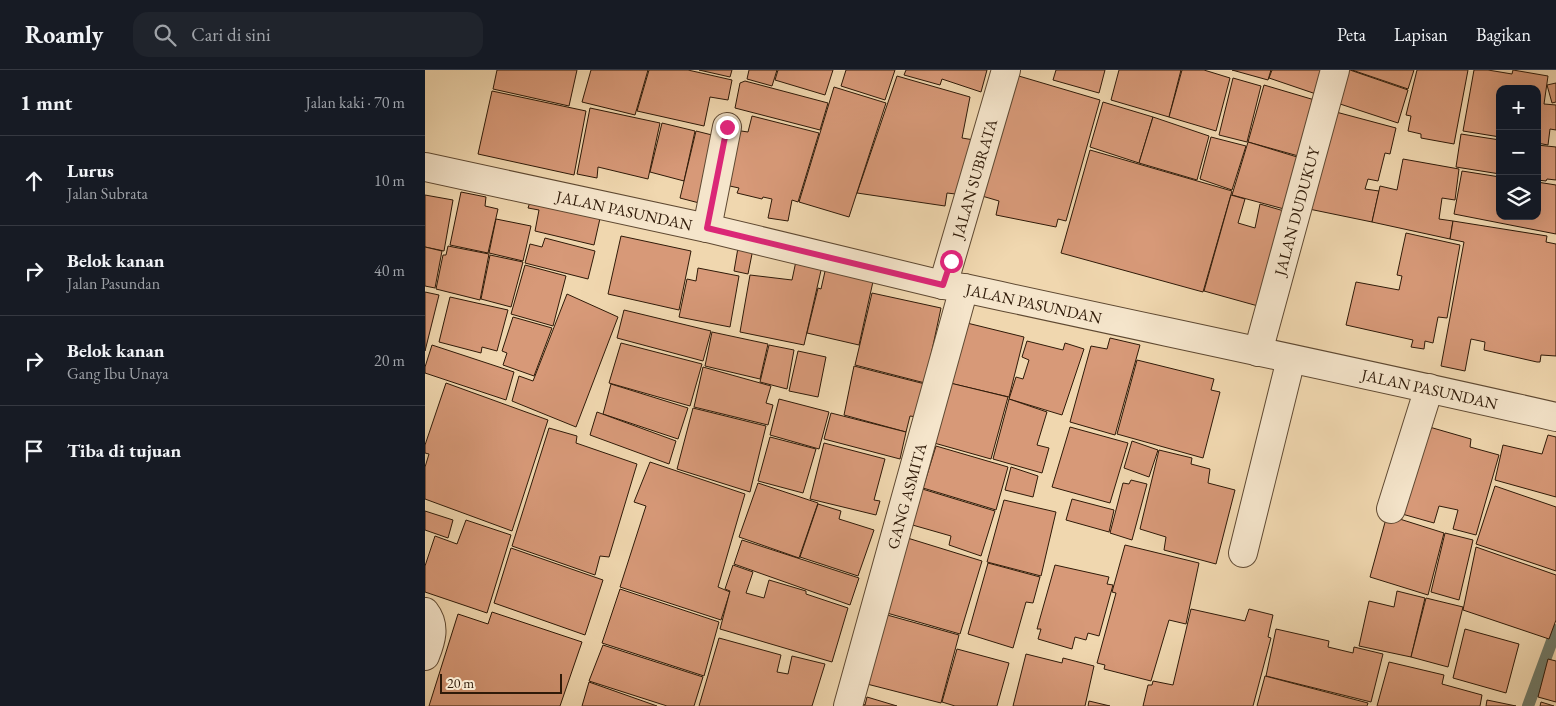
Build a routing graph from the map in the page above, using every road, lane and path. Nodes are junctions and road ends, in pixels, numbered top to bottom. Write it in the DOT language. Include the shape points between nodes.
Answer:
graph roads {
  1 [pos="1006,70"];
  2 [pos="1335,70"];
  3 [pos="727,127"];
  4 [pos="425,167"];
  5 [pos="707,228"];
  6 [pos="953,286"];
  7 [pos="1258,352"];
  8 [pos="1291,359"];
  9 [pos="1429,388"];
  10 [pos="1556,417"];
  11 [pos="1391,509"];
  12 [pos="1243,553"];
  13 [pos="425,612"];
  14 [pos="425,656"];
  15 [pos="848,706"];
  1 -- 6 [label="street, JALAN SUBRATA"];
  2 -- 7 [label="street, JALAN DUDUKUY"];
  3 -- 5 [label="street"];
  4 -- 5 [label="street, JALAN PASUNDAN"];
  5 -- 6 [label="street, JALAN PASUNDAN"];
  6 -- 7 [label="street, JALAN PASUNDAN"];
  6 -- 15 [label="street, GANG ASMITA"];
  7 -- 8 [label="street, JALAN PASUNDAN"];
  8 -- 9 [label="street, JALAN PASUNDAN"];
  8 -- 12 [label="street"];
  9 -- 10 [label="street, JALAN PASUNDAN"];
  9 -- 11 [label="street"];
  13 -- 14 [label="street" via="432,624 432,639"];
}
